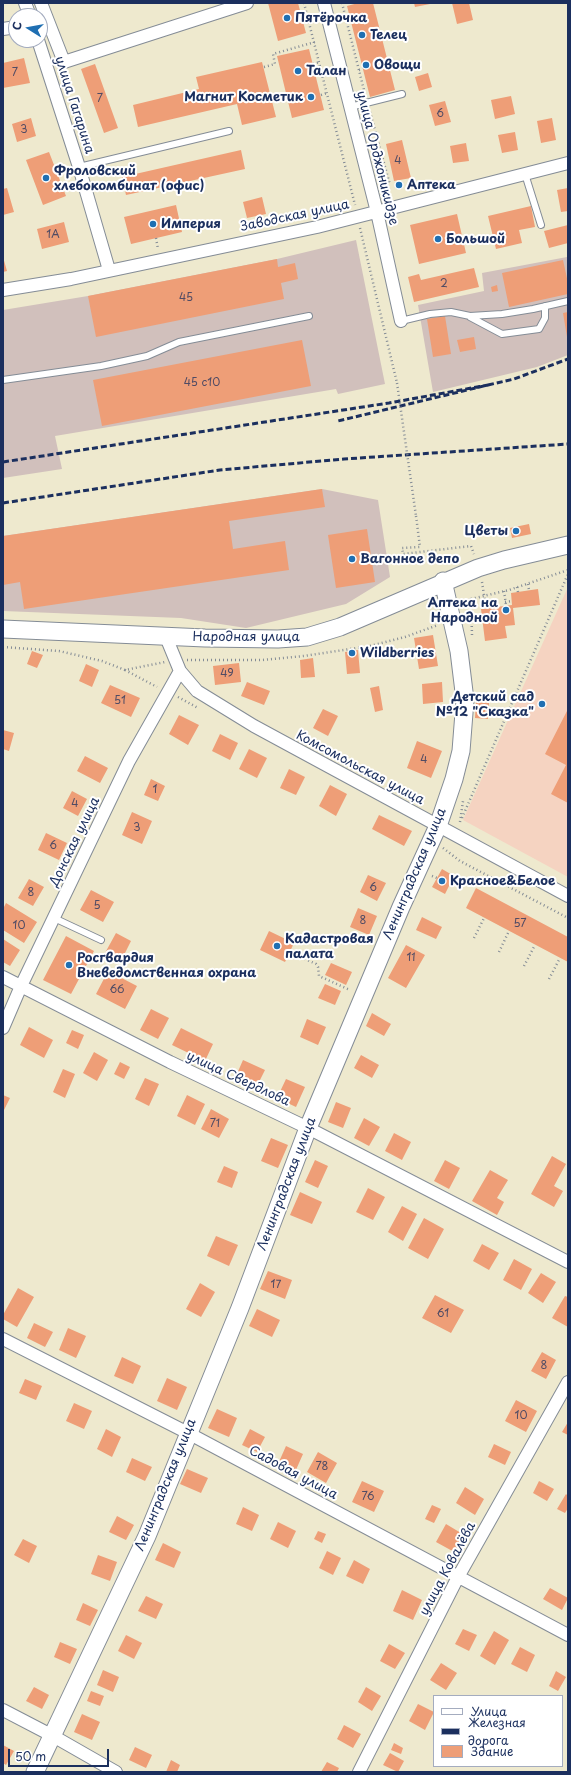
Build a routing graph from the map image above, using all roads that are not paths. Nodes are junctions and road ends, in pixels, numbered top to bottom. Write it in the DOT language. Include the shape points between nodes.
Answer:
graph roads {
  1 [pos="41,3"];
  2 [pos="247,3"];
  3 [pos="324,3"];
  4 [pos="41,48"];
  5 [pos="402,94"];
  6 [pos="350,107"];
  7 [pos="229,131"];
  8 [pos="568,164"];
  9 [pos="79,167"];
  10 [pos="525,174"];
  11 [pos="377,212"];
  12 [pos="541,225"];
  13 [pos="109,270"];
  14 [pos="3,290"];
  15 [pos="568,301"];
  16 [pos="545,306"];
  17 [pos="309,316"];
  18 [pos="470,316"];
  19 [pos="401,321"];
  20 [pos="3,380"];
  21 [pos="568,546"];
  22 [pos="443,581"];
  23 [pos="3,630"];
  24 [pos="166,637"];
  25 [pos="180,671"];
  26 [pos="438,826"];
  27 [pos="568,896"];
  28 [pos="54,918"];
  29 [pos="102,940"];
  30 [pos="3,977"];
  31 [pos="21,986"];
  32 [pos="3,1028"];
  33 [pos="308,1128"];
  34 [pos="568,1262"];
  35 [pos="3,1339"];
  36 [pos="568,1382"];
  37 [pos="188,1433"];
  38 [pos="458,1578"];
  39 [pos="568,1635"];
  40 [pos="3,1710"];
  41 [pos="53,1736"];
  42 [pos="35,1772"];
  43 [pos="116,1772"];
  44 [pos="359,1772"];
  1 -- 2 [label="street" via="64,62"];
  3 -- 6 [label="street, улица Орджоникидзе"];
  4 -- 9 [label="street, улица Гагарина"];
  5 -- 6 [label="lane"];
  6 -- 11 [label="street, улица Орджоникидзе"];
  7 -- 9 [label="lane"];
  8 -- 10 [label="street, Заводская улица"];
  9 -- 13 [label="street, улица Гагарина"];
  10 -- 11 [label="street, Заводская улица"];
  10 -- 12 [label="lane"];
  11 -- 13 [label="street, Заводская улица"];
  11 -- 19 [label="street, улица Орджоникидзе"];
  13 -- 14 [label="street, Заводская улица"];
  15 -- 16 [label="lane"];
  16 -- 18 [label="lane" via="502,314"];
  16 -- 18 [label="lane" via="545,318 539,330 502,334"];
  17 -- 20 [label="lane" via="179,342 147,356 109,364"];
  18 -- 19 [label="lane" via="451,312"];
  21 -- 22 [label="street, Народная улица" via="504,560"];
  22 -- 24 [label="street, Народная улица" via="340,627 307,637"];
  22 -- 26 [label="street, Ленинградская улица" via="460,651 465,700 461,751"];
  23 -- 24 [label="street, Народная улица"];
  24 -- 25 [label="street, Комсомольская улица"];
  25 -- 26 [label="street, Комсомольская улица" via="198,690 254,726"];
  25 -- 28 [label="street, Донская улица" via="129,761"];
  26 -- 27 [label="street, Комсомольская улица"];
  26 -- 33 [label="street, Ленинградская улица"];
  28 -- 29 [label="lane"];
  28 -- 31 [label="street, Донская улица"];
  30 -- 31 [label="street, улица Свердлова"];
  31 -- 32 [label="street, Донская улица"];
  31 -- 33 [label="street, улица Свердлова" via="170,1062"];
  33 -- 34 [label="street, улица Свердлова"];
  33 -- 37 [label="street, Ленинградская улица" via="240,1308"];
  35 -- 37 [label="street, Садовая улица"];
  36 -- 38 [label="street, улица Ковалёва"];
  37 -- 38 [label="street, Садовая улица"];
  37 -- 41 [label="street, Ленинградская улица" via="147,1536"];
  38 -- 39 [label="street, Садовая улица"];
  38 -- 44 [label="street, улица Ковалёва"];
  40 -- 41 [label="street"];
  41 -- 42 [label="street, Ленинградская улица"];
  41 -- 43 [label="street"];
}
